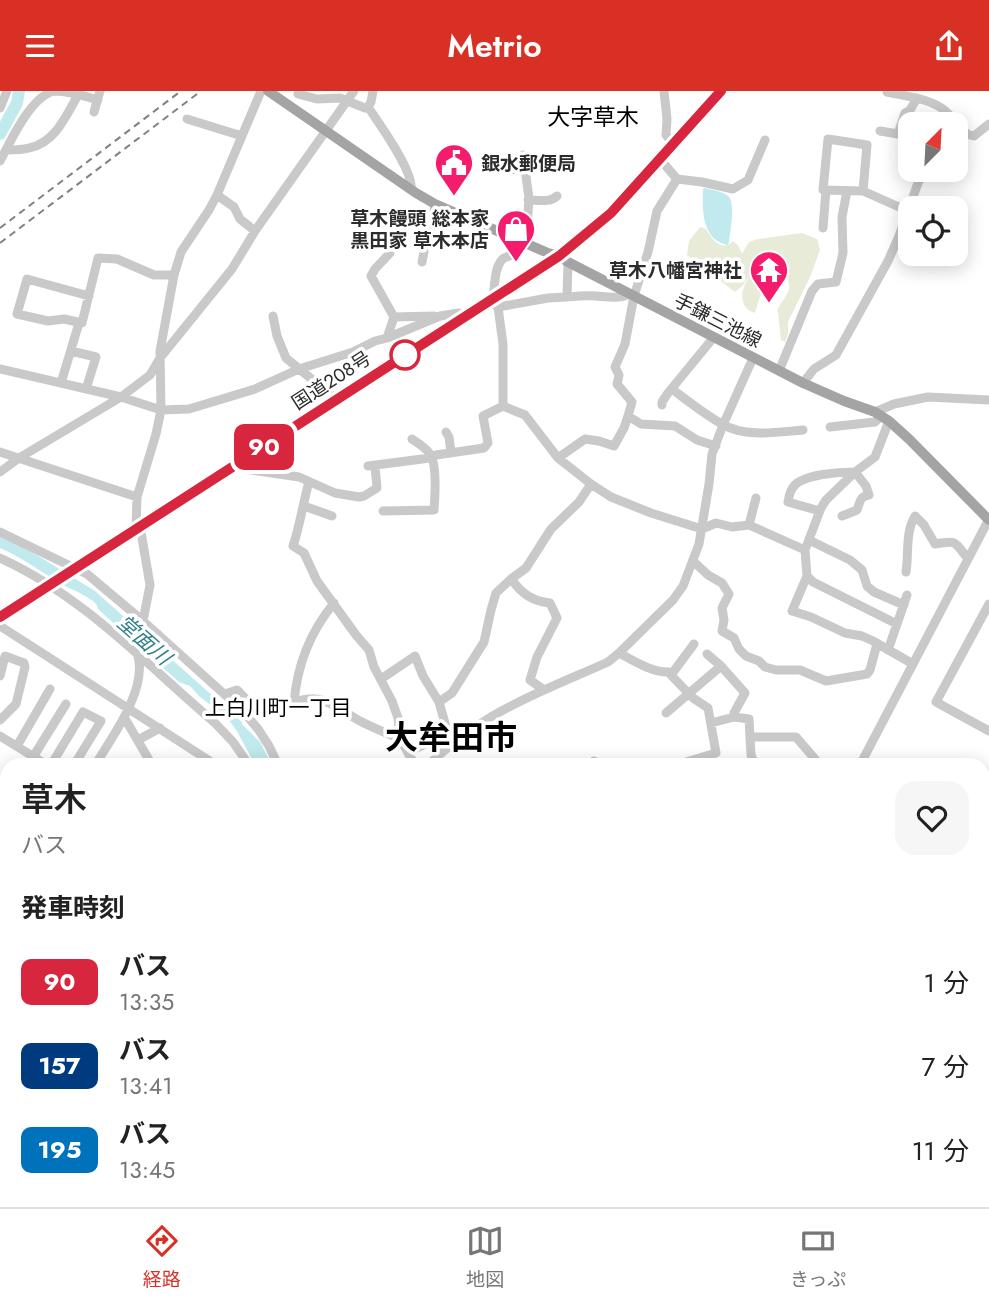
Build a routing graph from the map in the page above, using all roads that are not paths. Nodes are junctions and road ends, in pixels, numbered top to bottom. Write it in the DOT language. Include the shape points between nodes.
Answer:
graph roads {
  1 [pos="7,91"];
  2 [pos="35,91"];
  3 [pos="261,91"];
  4 [pos="268,91"];
  5 [pos="354,91"];
  6 [pos="373,91"];
  7 [pos="663,91"];
  8 [pos="721,91"];
  9 [pos="887,92"];
  10 [pos="298,94"];
  11 [pos="78,95"];
  12 [pos="99,95"];
  13 [pos="917,98"];
  14 [pos="37,101"];
  15 [pos="346,101"];
  16 [pos="368,107"];
  17 [pos="0,108"];
  18 [pos="94,111"];
  19 [pos="946,112"];
  20 [pos="187,119"];
  21 [pos="989,124"];
  22 [pos="325,130"];
  23 [pos="880,131"];
  24 [pos="968,134"];
  25 [pos="242,137"];
  26 [pos="765,141"];
  27 [pos="673,144"];
  28 [pos="6,150"];
  29 [pos="523,155"];
  30 [pos="660,159"];
  31 [pos="0,161"];
  32 [pos="505,169"];
  33 [pos="525,170"];
  34 [pos="677,179"];
  35 [pos="411,189"];
  36 [pos="826,190"];
  37 [pos="847,191"];
  38 [pos="863,191"];
  39 [pos="217,195"];
  40 [pos="557,196"];
  41 [pos="528,200"];
  42 [pos="435,204"];
  43 [pos="898,207"];
  44 [pos="823,228"];
  45 [pos="255,231"];
  46 [pos="898,240"];
  47 [pos="524,242"];
  48 [pos="390,253"];
  49 [pos="563,259"];
  50 [pos="422,262"];
  51 [pos="174,275"];
  52 [pos="632,295"];
  53 [pos="89,296"];
  54 [pos="567,297"];
  55 [pos="493,302"];
  56 [pos="273,316"];
  57 [pos="440,316"];
  58 [pos="467,316"];
  59 [pos="394,317"];
  60 [pos="79,323"];
  61 [pos="714,337"];
  62 [pos="387,338"];
  63 [pos="71,351"];
  64 [pos="160,358"];
  65 [pos="753,358"];
  66 [pos="0,369"];
  67 [pos="299,369"];
  68 [pos="779,371"];
  69 [pos="61,383"];
  70 [pos="803,383"];
  71 [pos="86,389"];
  72 [pos="672,389"];
  73 [pos="121,397"];
  74 [pos="337,400"];
  75 [pos="989,400"];
  76 [pos="662,405"];
  77 [pos="503,406"];
  78 [pos="161,410"];
  79 [pos="628,416"];
  80 [pos="881,416"];
  81 [pos="723,425"];
  82 [pos="830,427"];
  83 [pos="803,430"];
  84 [pos="446,432"];
  85 [pos="412,439"];
  86 [pos="716,446"];
  87 [pos="0,452"];
  88 [pos="451,453"];
  89 [pos="432,457"];
  90 [pos="19,458"];
  91 [pos="558,458"];
  92 [pos="231,467"];
  93 [pos="0,472"];
  94 [pos="855,472"];
  95 [pos="309,482"];
  96 [pos="591,484"];
  97 [pos="137,497"];
  98 [pos="756,498"];
  99 [pos="304,506"];
  100 [pos="383,511"];
  101 [pos="820,511"];
  102 [pos="332,516"];
  103 [pos="842,516"];
  104 [pos="989,519"];
  105 [pos="748,525"];
  106 [pos="138,527"];
  107 [pos="702,529"];
  108 [pos="0,533"];
  109 [pos="809,540"];
  110 [pos="806,550"];
  111 [pos="0,558"];
  112 [pos="968,559"];
  113 [pos="693,561"];
  114 [pos="76,569"];
  115 [pos="906,572"];
  116 [pos="807,576"];
  117 [pos="511,579"];
  118 [pos="50,586"];
  119 [pos="334,603"];
  120 [pos="989,604"];
  121 [pos="0,617"];
  122 [pos="143,621"];
  123 [pos="897,624"];
  124 [pos="0,626"];
  125 [pos="158,634"];
  126 [pos="694,644"];
  127 [pos="877,644"];
  128 [pos="888,650"];
  129 [pos="620,653"];
  130 [pos="707,654"];
  131 [pos="138,656"];
  132 [pos="913,664"];
  133 [pos="721,666"];
  134 [pos="671,675"];
  135 [pos="0,676"];
  136 [pos="381,679"];
  137 [pos="50,689"];
  138 [pos="544,691"];
  139 [pos="225,694"];
  140 [pos="689,694"];
  141 [pos="439,702"];
  142 [pos="294,703"];
  143 [pos="65,704"];
  144 [pos="126,713"];
  145 [pos="666,713"];
  146 [pos="734,717"];
  147 [pos="0,720"];
  148 [pos="31,723"];
  149 [pos="711,723"];
  150 [pos="160,728"];
  151 [pos="989,731"];
  152 [pos="750,737"];
  153 [pos="4,738"];
  154 [pos="400,739"];
  155 [pos="138,740"];
  156 [pos="17,747"];
  157 [pos="409,752"];
  158 [pos="33,757"];
  159 [pos="53,758"];
  160 [pos="78,758"];
  161 [pos="99,758"];
  162 [pos="148,758"];
  163 [pos="205,758"];
  164 [pos="243,758"];
  165 [pos="275,758"];
  166 [pos="412,758"];
  167 [pos="436,758"];
  168 [pos="699,758"];
  169 [pos="752,758"];
  170 [pos="814,758"];
  171 [pos="864,758"];
  1 -- 17 [label="street"];
  2 -- 14 [label="street"];
  3 -- 25 [label="street"];
  4 -- 22 [label="main road, 手鎌三池線"];
  5 -- 15 [label="street"];
  6 -- 16 [label="street"];
  7 -- 27 [label="street" via="666,135"];
  8 -- 27 [label="highway, 国道208号"];
  9 -- 13 [label="street"];
  10 -- 15 [label="street"];
  11 -- 12 [label="street"];
  11 -- 14 [label="street" via="54,91"];
  11 -- 28 [label="street" via="58,131 37,146"];
  12 -- 18 [label="street"];
  13 -- 19 [label="street"];
  13 -- 23 [label="street" via="905,113 898,134"];
  14 -- 28 [label="street"];
  15 -- 16 [label="street"];
  15 -- 22 [label="street"];
  16 -- 35 [label="street" via="393,142"];
  20 -- 25 [label="street"];
  21 -- 24 [label="street" via="974,136"];
  22 -- 35 [label="main road, 手鎌三池線"];
  22 -- 45 [label="street"];
  25 -- 39 [label="street"];
  26 -- 34 [label="street" via="748,180 733,189"];
  27 -- 30 [label="highway, 国道208号"];
  28 -- 31 [label="street"];
  29 -- 33 [label="street"];
  30 -- 34 [label="street"];
  30 -- 49 [label="highway, 国道208号"];
  32 -- 33 [label="street"];
  33 -- 41 [label="street"];
  34 -- 52 [label="street" via="657,211"];
  35 -- 42 [label="main road, 手鎌三池線"];
  36 -- 37 [label="street"];
  36 -- 38 [label="street" via="828,139 867,145"];
  36 -- 44 [label="street"];
  37 -- 38 [label="street"];
  37 -- 68 [label="street" via="836,282 818,284 812,291"];
  38 -- 43 [label="street"];
  39 -- 45 [label="street"];
  39 -- 51 [label="street" via="181,252"];
  40 -- 41 [label="street"];
  41 -- 47 [label="street"];
  42 -- 47 [label="main road, 手鎌三池線"];
  42 -- 50 [label="street"];
  45 -- 64 [label="street" via="219,286"];
  46 -- 70 [label="street" via="836,355 814,369"];
  47 -- 49 [label="main road, 手鎌三池線"];
  47 -- 55 [label="street" via="516,254 500,263"];
  48 -- 59 [label="street" via="371,276"];
  49 -- 52 [label="main road, 手鎌三池線"];
  49 -- 54 [label="street"];
  49 -- 55 [label="highway, 国道208号"];
  51 -- 53 [label="street" via="154,275 117,259 98,258"];
  51 -- 64 [label="street"];
  52 -- 54 [label="street"];
  52 -- 61 [label="main road, 手鎌三池線"];
  52 -- 79 [label="street" via="625,344 615,366 617,384 632,402"];
  53 -- 60 [label="street"];
  53 -- 60 [label="street" via="27,279 17,314"];
  54 -- 55 [label="street"];
  55 -- 58 [label="highway, 国道208号"];
  55 -- 77 [label="street" via="503,345"];
  56 -- 67 [label="street" via="280,348"];
  57 -- 58 [label="street"];
  57 -- 59 [label="street"];
  57 -- 62 [label="street"];
  58 -- 74 [label="highway, 国道208号"];
  59 -- 62 [label="street"];
  60 -- 63 [label="street"];
  61 -- 65 [label="main road, 手鎌三池線"];
  61 -- 72 [label="street"];
  62 -- 67 [label="street"];
  63 -- 69 [label="street"];
  63 -- 71 [label="street" via="96,357"];
  64 -- 73 [label="street" via="150,375"];
  64 -- 78 [label="street"];
  65 -- 68 [label="main road, 手鎌三池線"];
  65 -- 81 [label="street"];
  66 -- 69 [label="street"];
  67 -- 74 [label="street"];
  67 -- 78 [label="street" via="211,404"];
  68 -- 70 [label="main road, 手鎌三池線"];
  69 -- 71 [label="street"];
  70 -- 80 [label="main road, 手鎌三池線"];
  71 -- 73 [label="street"];
  72 -- 76 [label="street"];
  72 -- 81 [label="street"];
  73 -- 78 [label="street"];
  73 -- 90 [label="street"];
  74 -- 92 [label="highway, 国道208号"];
  75 -- 80 [label="street" via="928,397 894,404"];
  77 -- 88 [label="street" via="483,416 487,446"];
  77 -- 91 [label="street" via="525,415"];
  78 -- 97 [label="street"];
  79 -- 86 [label="street" via="641,424 675,426"];
  79 -- 91 [label="street" via="614,446 585,439"];
  80 -- 82 [label="street" via="875,422"];
  80 -- 94 [label="street" via="875,457"];
  80 -- 104 [label="main road, 手鎌三池線"];
  81 -- 83 [label="street" via="750,432"];
  81 -- 86 [label="street"];
  84 -- 88 [label="street"];
  85 -- 89 [label="street"];
  86 -- 107 [label="street"];
  87 -- 90 [label="street"];
  88 -- 89 [label="street"];
  89 -- 95 [label="street" via="372,466 377,488 364,496 335,493"];
  89 -- 100 [label="street" via="434,510"];
  90 -- 93 [label="street"];
  90 -- 97 [label="street"];
  91 -- 96 [label="street"];
  92 -- 95 [label="street"];
  92 -- 106 [label="highway, 国道208号"];
  94 -- 101 [label="street"];
  94 -- 101 [label="street" via="812,477 794,485 788,502"];
  94 -- 103 [label="street" via="869,495 861,499 857,510"];
  95 -- 99 [label="street"];
  96 -- 107 [label="street" via="611,497"];
  96 -- 117 [label="street" via="551,529 526,568"];
  97 -- 106 [label="street"];
  98 -- 105 [label="street"];
  99 -- 102 [label="street"];
  99 -- 119 [label="street" via="293,546 304,553"];
  101 -- 109 [label="street"];
  104 -- 112 [label="street"];
  105 -- 107 [label="street" via="716,523"];
  105 -- 110 [label="street"];
  106 -- 114 [label="highway, 国道208号"];
  106 -- 122 [label="street" via="150,585"];
  107 -- 113 [label="street"];
  108 -- 114 [label="street"];
  109 -- 110 [label="street"];
  109 -- 123 [label="street" via="862,570 874,592 905,600"];
  110 -- 116 [label="street"];
  111 -- 118 [label="street"];
  112 -- 115 [label="street" via="950,540 935,544 915,516 908,534"];
  112 -- 132 [label="street"];
  113 -- 127 [label="street" via="729,594 722,608 722,631 734,638 746,656 765,667 800,670 826,681 867,674"];
  113 -- 129 [label="street" via="673,600"];
  114 -- 118 [label="highway, 国道208号"];
  114 -- 122 [label="street"];
  116 -- 123 [label="street"];
  116 -- 127 [label="street" via="792,611"];
  117 -- 138 [label="street" via="528,597 550,603 557,618 530,680"];
  117 -- 141 [label="street" via="496,593 484,642 452,692"];
  118 -- 121 [label="highway, 国道208号"];
  118 -- 131 [label="street"];
  119 -- 136 [label="street" via="369,650"];
  119 -- 142 [label="street" via="304,653"];
  120 -- 151 [label="street" via="936,702"];
  122 -- 125 [label="street"];
  123 -- 128 [label="street"];
  124 -- 144 [label="street"];
  125 -- 131 [label="street"];
  125 -- 139 [label="street"];
  126 -- 134 [label="street"];
  127 -- 128 [label="street"];
  128 -- 132 [label="street"];
  129 -- 134 [label="street"];
  129 -- 138 [label="street"];
  130 -- 133 [label="street"];
  131 -- 144 [label="street" via="135,693"];
  131 -- 164 [label="street" via="219,727"];
  132 -- 171 [label="street"];
  133 -- 140 [label="street"];
  133 -- 146 [label="street" via="745,693"];
  134 -- 140 [label="street"];
  135 -- 147 [label="street" via="5,656 24,663 16,704"];
  136 -- 141 [label="street" via="415,656"];
  136 -- 154 [label="street" via="398,718"];
  137 -- 148 [label="street"];
  138 -- 167 [label="street" via="490,717"];
  139 -- 142 [label="street" via="237,690 261,707"];
  139 -- 165 [label="street" via="258,729"];
  140 -- 145 [label="street"];
  140 -- 149 [label="street" via="708,708"];
  141 -- 157 [label="street" via="446,731"];
  142 -- 154 [label="street" via="320,699"];
  143 -- 158 [label="street"];
  144 -- 150 [label="street"];
  144 -- 155 [label="street"];
  144 -- 161 [label="street"];
  146 -- 149 [label="street"];
  146 -- 152 [label="street" via="749,719"];
  148 -- 153 [label="street"];
  148 -- 156 [label="street"];
  149 -- 168 [label="street" via="716,753"];
  150 -- 155 [label="street"];
  150 -- 163 [label="street"];
  152 -- 169 [label="street"];
  152 -- 170 [label="street" via="796,737"];
  153 -- 156 [label="street"];
  154 -- 157 [label="street"];
  155 -- 162 [label="street"];
  156 -- 158 [label="street"];
  157 -- 166 [label="street"];
  159 -- 160 [label="street" via="83,712 101,721"];
}
